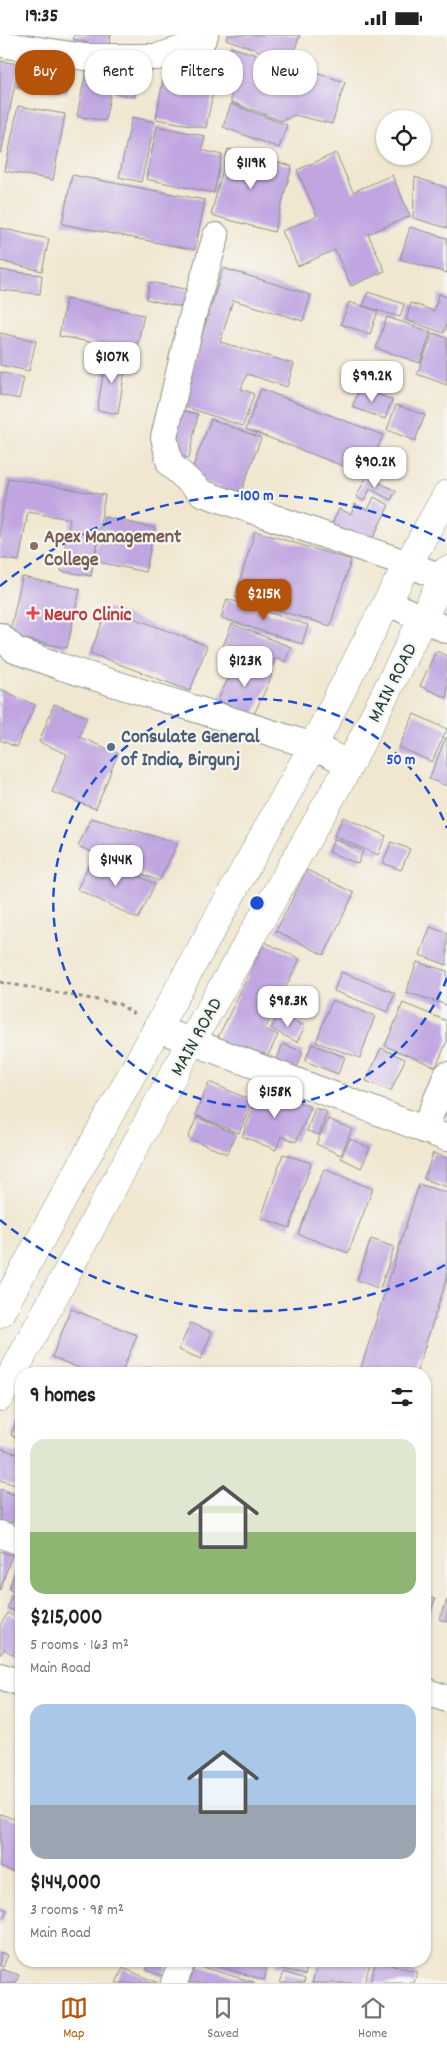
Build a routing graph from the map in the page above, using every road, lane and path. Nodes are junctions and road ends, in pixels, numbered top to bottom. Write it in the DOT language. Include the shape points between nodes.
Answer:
graph roads {
  1 [pos="205,35"];
  2 [pos="0,44"];
  3 [pos="216,236"];
  4 [pos="447,494"];
  5 [pos="408,564"];
  6 [pos="445,574"];
  7 [pos="387,602"];
  8 [pos="422,619"];
  9 [pos="447,630"];
  10 [pos="0,636"];
  11 [pos="313,745"];
  12 [pos="350,764"];
  13 [pos="0,982"];
  14 [pos="156,1028"];
  15 [pos="191,1042"];
  16 [pos="447,1075"];
  17 [pos="435,1134"];
  18 [pos="0,1313"];
  19 [pos="16,1367"];
  20 [pos="15,1369"];
  21 [pos="0,1397"];
  22 [pos="0,1533"];
  23 [pos="15,1539"];
  24 [pos="0,1675"];
  25 [pos="15,1681"];
  26 [pos="431,1693"];
  27 [pos="447,1699"];
  28 [pos="180,1967"];
  29 [pos="174,1983"];
  1 -- 2 [label="street" via="201,43 157,57 84,57"];
  3 -- 5 [label="street" via="192,318 164,437 170,464 202,493"];
  4 -- 5 [label="main road, MAIN ROAD"];
  5 -- 6 [label="street"];
  5 -- 7 [label="main road, MAIN ROAD"];
  6 -- 8 [label="main road, MAIN ROAD"];
  7 -- 8 [label="street"];
  7 -- 11 [label="main road, MAIN ROAD"];
  8 -- 9 [label="street"];
  8 -- 12 [label="main road, MAIN ROAD"];
  10 -- 11 [label="street" via="15,650 62,667"];
  11 -- 12 [label="street"];
  11 -- 14 [label="main road, MAIN ROAD"];
  12 -- 15 [label="main road, MAIN ROAD"];
  13 -- 14 [label="path" via="119,1004"];
  14 -- 15 [label="street"];
  14 -- 18 [label="main road, MAIN ROAD"];
  15 -- 17 [label="street"];
  15 -- 19 [label="main road, MAIN ROAD"];
  16 -- 17 [label="street"];
  20 -- 21 [label="main road, MAIN ROAD"];
  22 -- 23 [label="street"];
  24 -- 25 [label="street"];
  26 -- 27 [label="street"];
  28 -- 29 [label="street"];
}
